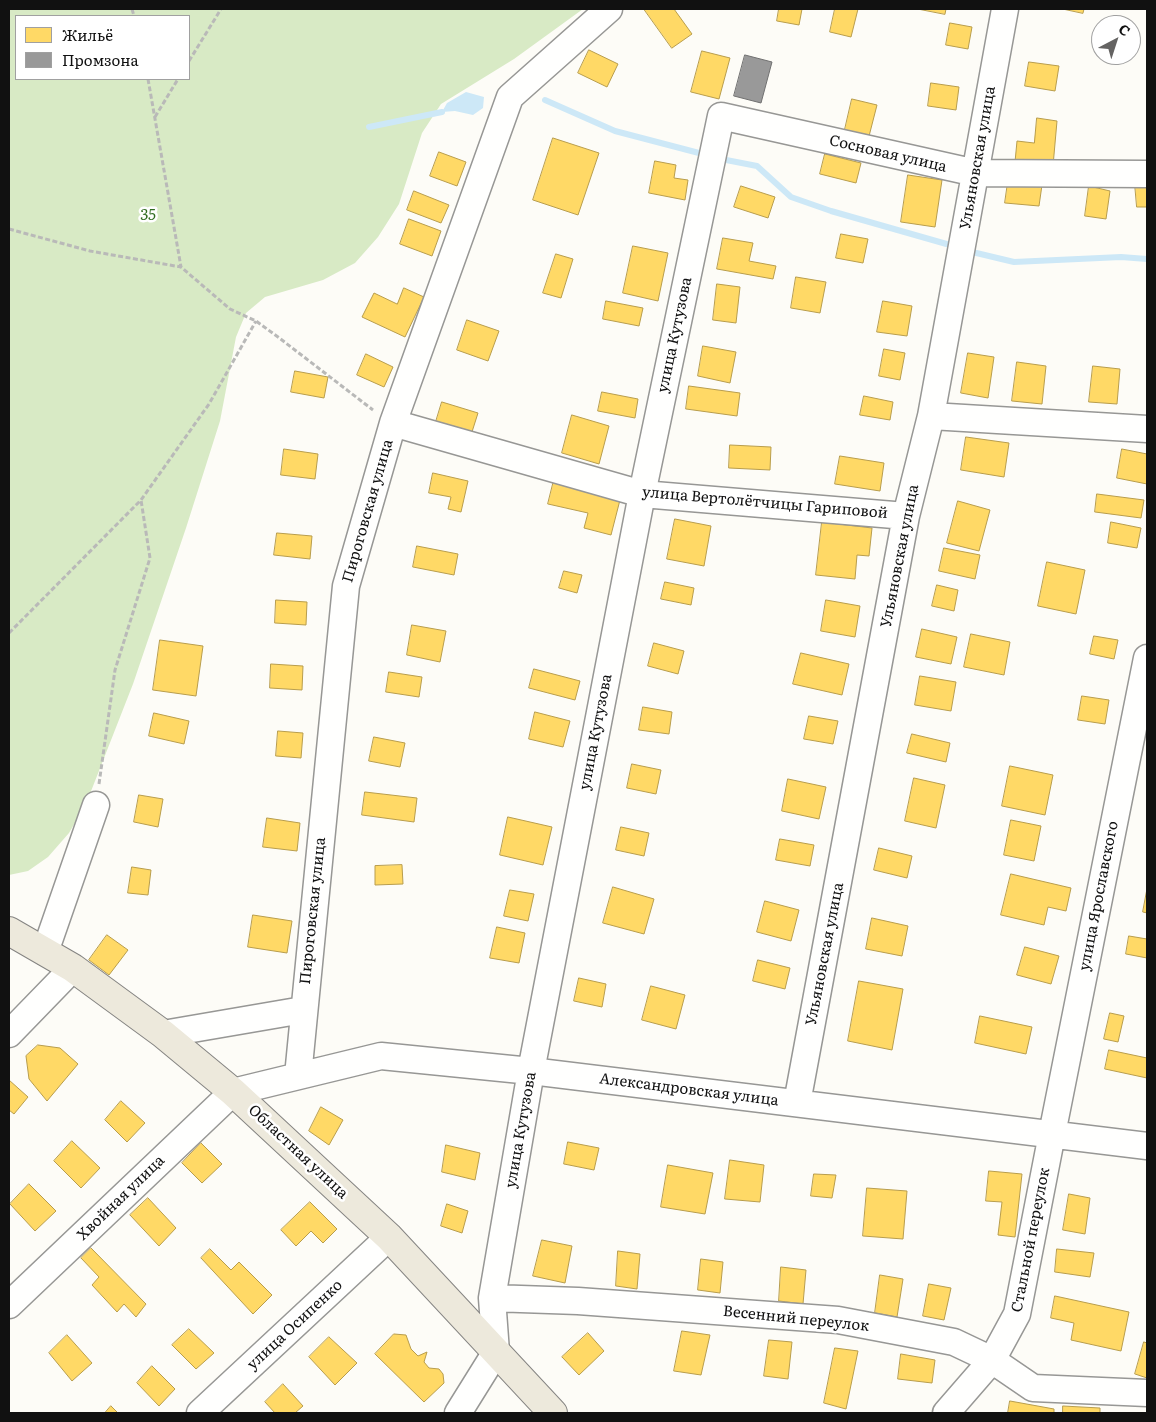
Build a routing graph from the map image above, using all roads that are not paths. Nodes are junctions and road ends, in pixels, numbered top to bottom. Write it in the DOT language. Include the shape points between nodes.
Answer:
graph roads {
  1 [pos="609,9"];
  2 [pos="1006,9"];
  3 [pos="721,116"];
  4 [pos="976,173"];
  5 [pos="1147,174"];
  6 [pos="930,416"];
  7 [pos="393,423"];
  8 [pos="1147,429"];
  9 [pos="642,494"];
  10 [pos="906,516"];
  11 [pos="1147,658"];
  12 [pos="96,804"];
  13 [pos="9,931"];
  14 [pos="45,952"];
  15 [pos="73,968"];
  16 [pos="303,1010"];
  17 [pos="9,1034"];
  18 [pos="162,1034"];
  19 [pos="531,1071"];
  20 [pos="298,1076"];
  21 [pos="233,1092"];
  22 [pos="797,1103"];
  23 [pos="1052,1134"];
  24 [pos="1147,1146"];
  25 [pos="389,1237"];
  26 [pos="492,1298"];
  27 [pos="9,1305"];
  28 [pos="496,1352"];
  29 [pos="992,1360"];
  30 [pos="1147,1393"];
  31 [pos="200,1413"];
  32 [pos="458,1413"];
  33 [pos="553,1413"];
  34 [pos="946,1413"];
  1 -- 7 [label="street, Пироговская улица" via="510,97"];
  2 -- 4 [label="street, Ульяновская улица"];
  3 -- 4 [label="street, Сосновая улица"];
  3 -- 9 [label="street, улица Кутузова"];
  4 -- 5 [label="street, Сосновая улица"];
  4 -- 6 [label="street, Ульяновская улица"];
  6 -- 8 [label="street"];
  6 -- 10 [label="street, Ульяновская улица"];
  7 -- 9 [label="street, улица Вертолётчицы Гариповой"];
  7 -- 16 [label="street, Пироговская улица" via="346,586"];
  9 -- 10 [label="street, улица Вертолётчицы Гариповой"];
  9 -- 19 [label="street, улица Кутузова"];
  10 -- 22 [label="street, Ульяновская улица"];
  11 -- 23 [label="street, улица Ярославского"];
  12 -- 14 [label="street"];
  13 -- 14 [label="main road, Областная улица"];
  14 -- 15 [label="main road, Областная улица"];
  15 -- 17 [label="street"];
  15 -- 18 [label="main road, Областная улица"];
  16 -- 18 [label="street"];
  16 -- 20 [label="street, Пироговская улица"];
  18 -- 21 [label="main road, Областная улица"];
  19 -- 20 [label="street, Александровская улица" via="381,1056"];
  19 -- 22 [label="street, Александровская улица"];
  19 -- 26 [label="street, улица Кутузова"];
  20 -- 21 [label="street, Александровская улица"];
  21 -- 25 [label="main road, Областная улица"];
  21 -- 27 [label="street, Хвойная улица"];
  22 -- 23 [label="street, Александровская улица"];
  23 -- 24 [label="street, Александровская улица"];
  23 -- 29 [label="street, Стальной переулок" via="1017,1314"];
  25 -- 28 [label="main road, Областная улица"];
  25 -- 31 [label="street, улица Осипенко"];
  26 -- 28 [label="street, улица Кутузова"];
  26 -- 29 [label="street, Весенний переулок" via="838,1320 954,1342"];
  28 -- 32 [label="street"];
  28 -- 33 [label="main road, Областная улица"];
  29 -- 30 [label="street, Весенний переулок" via="1033,1388"];
  29 -- 34 [label="street, Стальной переулок"];
}
